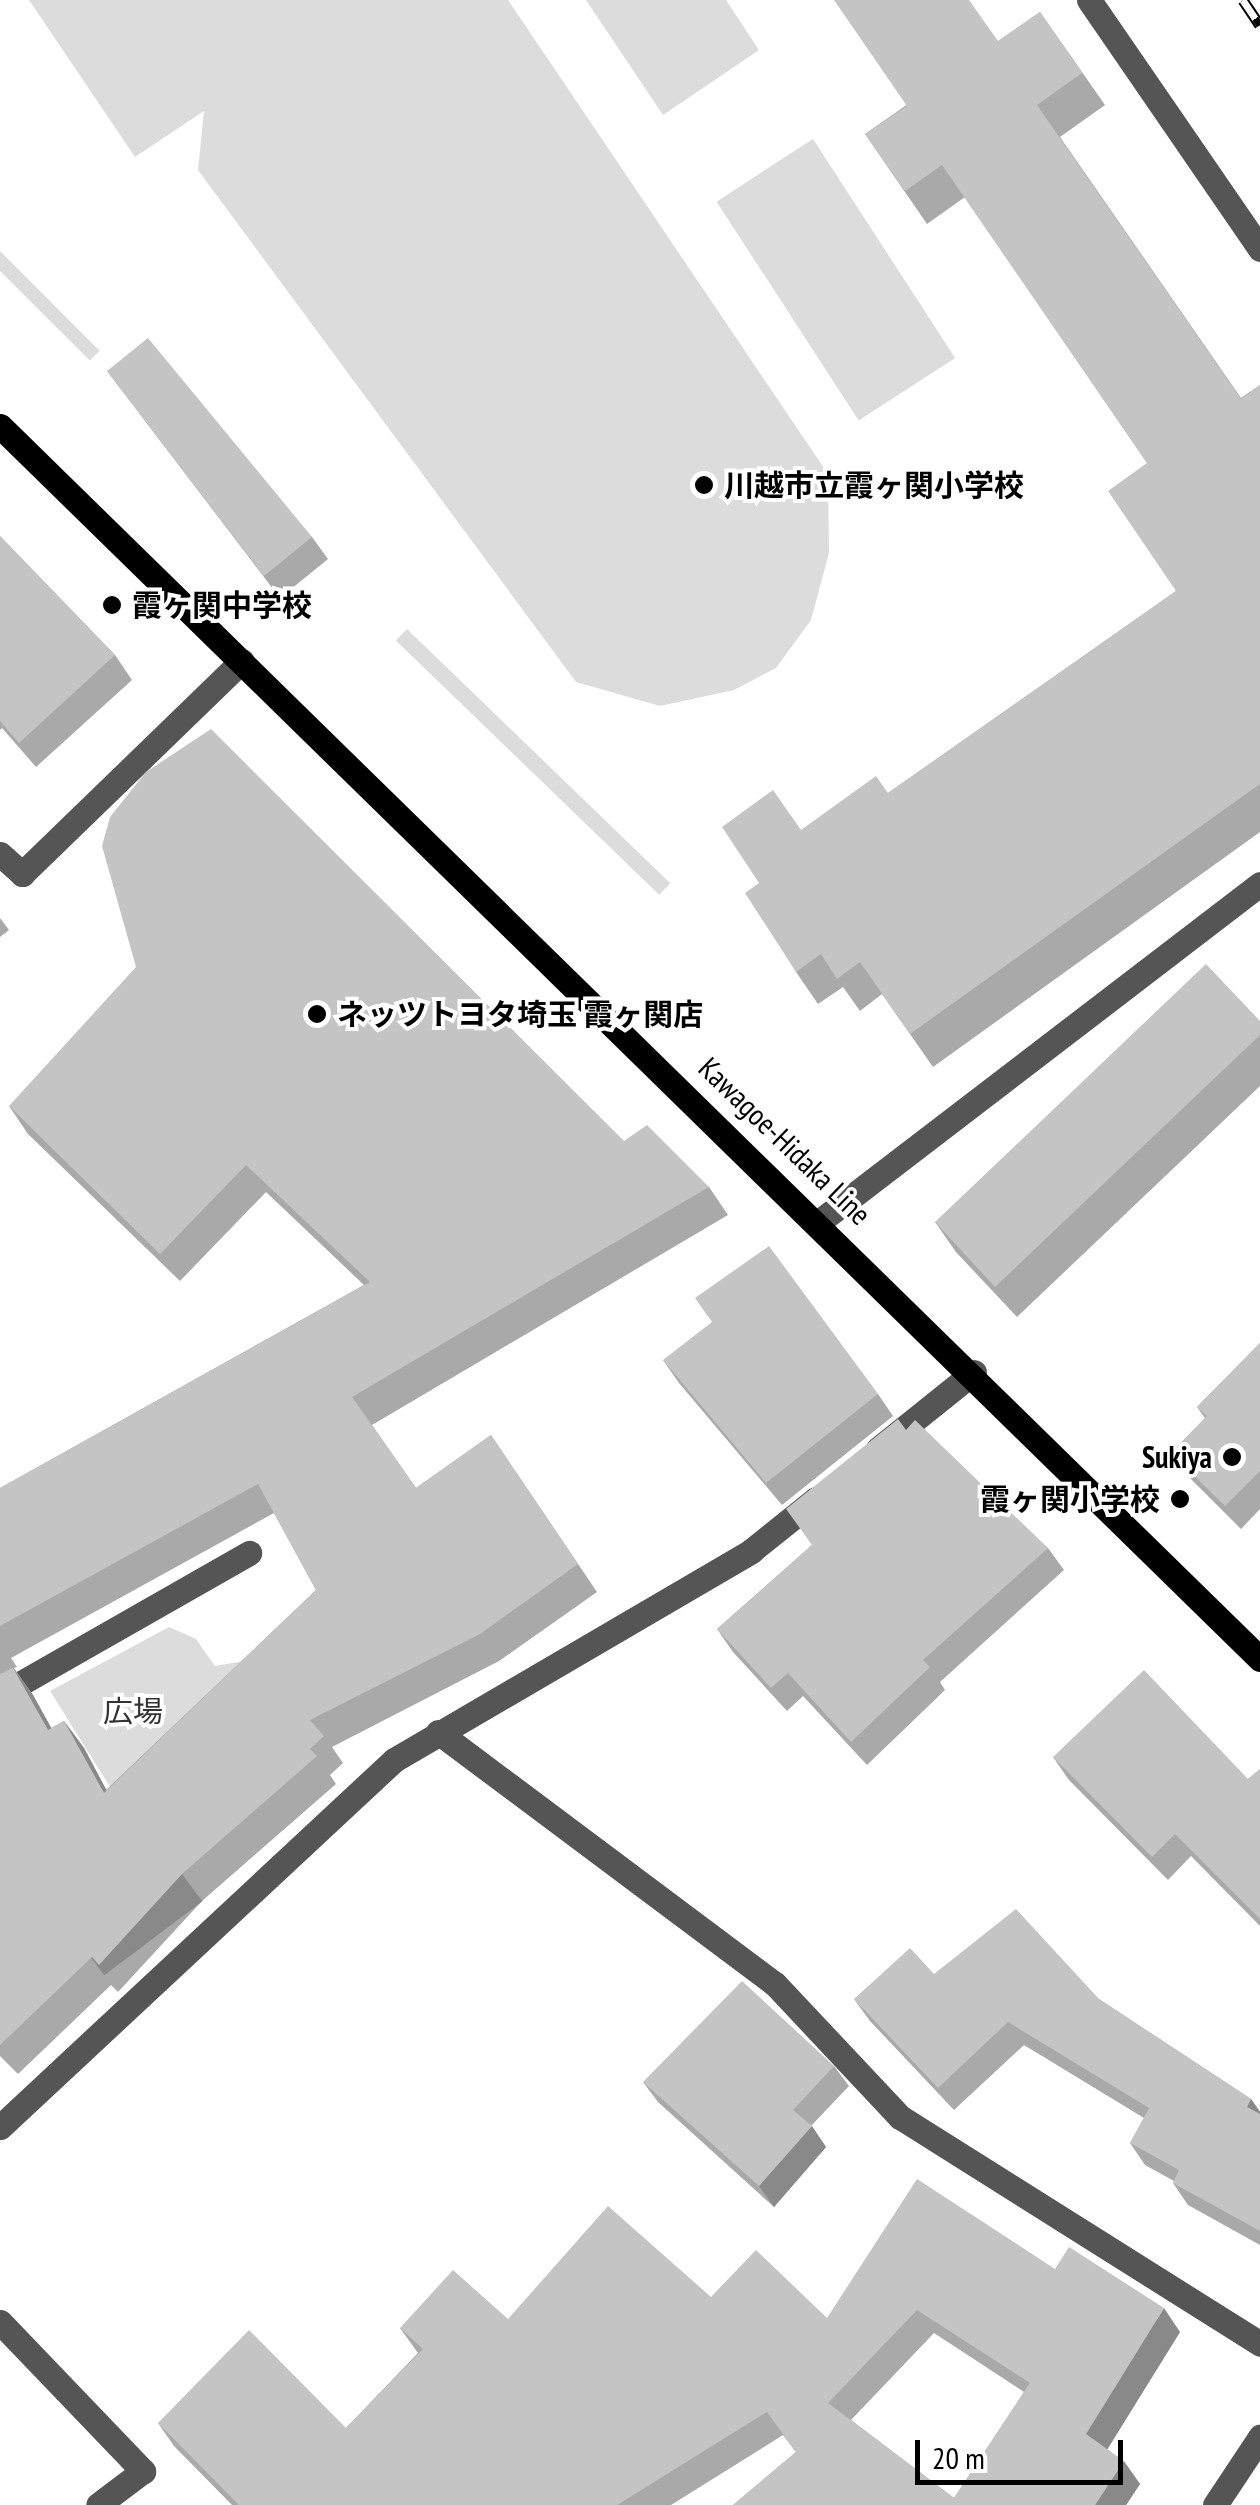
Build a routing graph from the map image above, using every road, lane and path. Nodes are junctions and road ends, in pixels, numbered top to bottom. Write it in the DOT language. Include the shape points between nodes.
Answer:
graph roads {
  1 [pos="1090,0"];
  2 [pos="1260,249"];
  3 [pos="0,426"];
  4 [pos="242,660"];
  5 [pos="0,854"];
  6 [pos="1260,884"];
  7 [pos="820,1221"];
  8 [pos="974,1372"];
  9 [pos="249,1553"];
  10 [pos="1260,1658"];
  11 [pos="0,1695"];
  12 [pos="438,1732"];
  13 [pos="0,2127"];
  14 [pos="0,2322"];
  15 [pos="1260,2344"];
  16 [pos="1260,2437"];
  17 [pos="98,2505"];
  18 [pos="1215,2505"];
  1 -- 2 [label="street"];
  3 -- 4 [label="main road, Kawagoe-Hidaka Line"];
  4 -- 5 [label="street" via="22,874"];
  4 -- 7 [label="main road, Kawagoe-Hidaka Line"];
  6 -- 7 [label="street"];
  7 -- 8 [label="main road, Kawagoe-Hidaka Line"];
  8 -- 10 [label="main road, Kawagoe-Hidaka Line"];
  8 -- 12 [label="street" via="751,1551"];
  9 -- 11 [label="street"];
  12 -- 13 [label="street" via="394,1760"];
  12 -- 15 [label="street" via="775,1984 900,2117"];
  14 -- 17 [label="street" via="143,2471"];
  16 -- 18 [label="street"];
}
